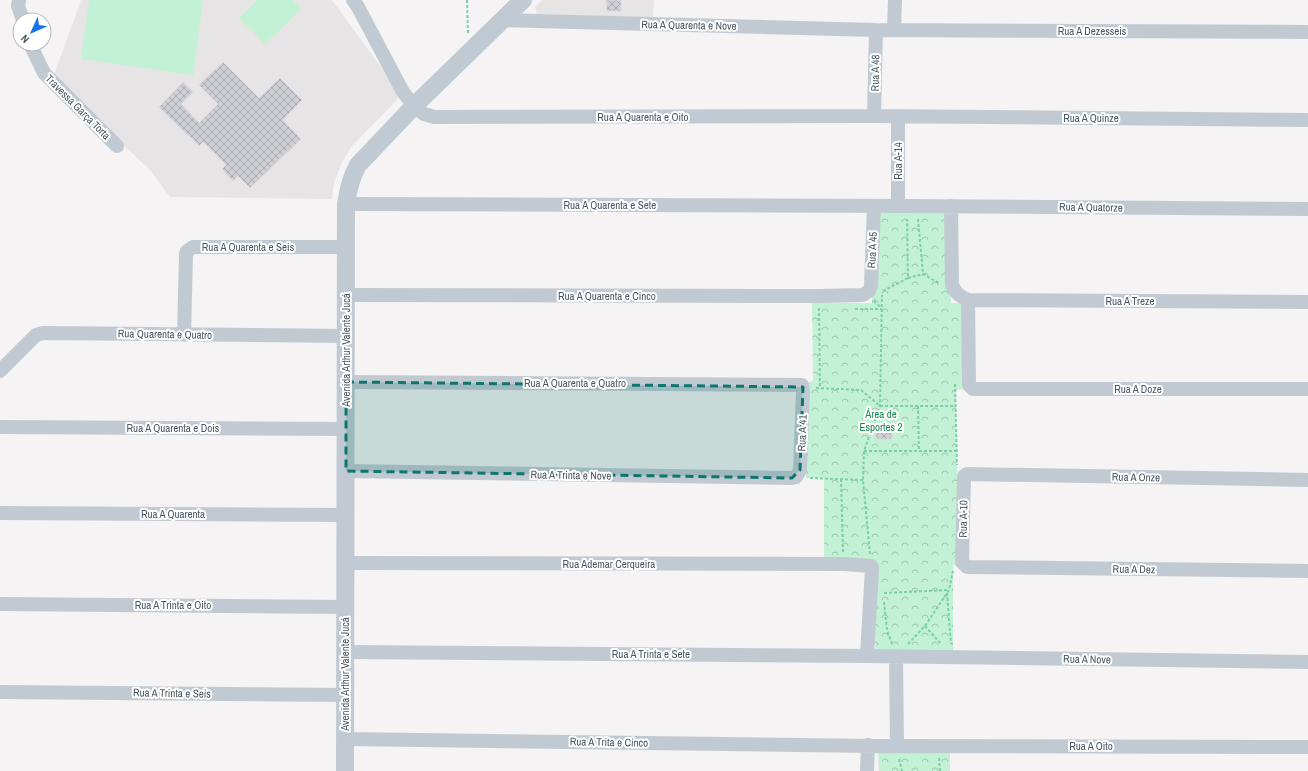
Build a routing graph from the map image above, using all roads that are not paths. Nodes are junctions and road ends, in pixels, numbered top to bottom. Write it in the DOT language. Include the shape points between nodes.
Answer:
graph roads {
  1 [pos="19,0"];
  2 [pos="353,0"];
  3 [pos="523,0"];
  4 [pos="895,0"];
  5 [pos="20,12"];
  6 [pos="502,20"];
  7 [pos="876,30"];
  8 [pos="894,30"];
  9 [pos="1308,32"];
  10 [pos="34,52"];
  11 [pos="414,106"];
  12 [pos="874,116"];
  13 [pos="898,117"];
  14 [pos="1308,120"];
  15 [pos="118,146"];
  16 [pos="346,204"];
  17 [pos="874,206"];
  18 [pos="907,206"];
  19 [pos="951,206"];
  20 [pos="1308,209"];
  21 [pos="346,247"];
  22 [pos="867,293"];
  23 [pos="346,295"];
  24 [pos="968,300"];
  25 [pos="1308,302"];
  26 [pos="184,335"];
  27 [pos="346,336"];
  28 [pos="0,371"];
  29 [pos="346,382"];
  30 [pos="803,387"];
  31 [pos="1308,389"];
  32 [pos="0,427"];
  33 [pos="346,429"];
  34 [pos="346,471"];
  35 [pos="961,471"];
  36 [pos="796,477"];
  37 [pos="1308,480"];
  38 [pos="0,513"];
  39 [pos="345,516"];
  40 [pos="345,563"];
  41 [pos="958,566"];
  42 [pos="1308,571"];
  43 [pos="0,604"];
  44 [pos="345,607"];
  45 [pos="345,652"];
  46 [pos="867,656"];
  47 [pos="896,657"];
  48 [pos="1308,662"];
  49 [pos="0,692"];
  50 [pos="345,695"];
  51 [pos="345,739"];
  52 [pos="871,746"];
  53 [pos="897,746"];
  54 [pos="1308,747"];
  55 [pos="345,771"];
  56 [pos="867,771"];
  1 -- 5 [label="street"];
  2 -- 11 [label="street" via="403,92"];
  3 -- 6 [label="street, Avenida Arthur Valente Jucá"];
  4 -- 8 [label="street"];
  6 -- 7 [label="street, Rua A Quarenta e Nove"];
  6 -- 11 [label="street, Avenida Arthur Valente Jucá"];
  7 -- 8 [label="street, Rua A Dezesseis"];
  7 -- 12 [label="street, Rua A 48"];
  8 -- 9 [label="street, Rua A Dezesseis"];
  10 -- 15 [label="street, Travessa Garça Torta" via="44,73"];
  11 -- 12 [label="street, Rua A Quarenta e Oito" via="424,114 434,117"];
  11 -- 16 [label="street, Avenida Arthur Valente Jucá" via="358,165 350,181"];
  12 -- 13 [label="street, Rua A Quinze"];
  13 -- 14 [label="street, Rua A Quinze"];
  13 -- 18 [label="street, Rua A-14"];
  16 -- 17 [label="street, Rua A Quarenta e Sete"];
  16 -- 21 [label="street, Avenida Arthur Valente Jucá"];
  17 -- 18 [label="street, Rua A Quatorze"];
  17 -- 22 [label="street, Rua A 45" via="871,286"];
  18 -- 19 [label="street, Rua A Quatorze"];
  19 -- 20 [label="street, Rua A Quatorze"];
  19 -- 24 [label="street" via="952,285 954,291"];
  21 -- 23 [label="street, Avenida Arthur Valente Jucá"];
  21 -- 26 [label="street, Rua A Quarenta e Seis" via="193,247 186,254"];
  22 -- 23 [label="street, Rua A Quarenta e Cinco" via="819,296"];
  23 -- 27 [label="street, Avenida Arthur Valente Jucá"];
  24 -- 25 [label="street, Rua A Treze"];
  24 -- 31 [label="street, Rua A Doze" via="969,385 973,389"];
  26 -- 27 [label="street, Rua Quarenta e Quatro"];
  26 -- 28 [label="street, Rua Quarenta e Quatro" via="43,333 36,335"];
  27 -- 29 [label="street, Avenida Arthur Valente Jucá"];
  29 -- 30 [label="street, Rua A Quarenta e Quatro"];
  29 -- 33 [label="street, Avenida Arthur Valente Jucá"];
  30 -- 36 [label="street, Rua A 41" via="800,470"];
  32 -- 33 [label="street, Rua A Quarenta e Dois"];
  33 -- 34 [label="street, Avenida Arthur Valente Jucá"];
  34 -- 36 [label="street, Rua A Trinta e Nove"];
  34 -- 39 [label="street, Avenida Arthur Valente Jucá"];
  35 -- 37 [label="street, Rua A Onze" via="967,474"];
  35 -- 41 [label="street, Rua A-10"];
  38 -- 39 [label="street, Rua A Quarenta"];
  39 -- 40 [label="street, Avenida Arthur Valente Jucá"];
  40 -- 44 [label="street, Avenida Arthur Valente Jucá"];
  40 -- 46 [label="street, Rua Ademar Cerqueira" via="844,564 871,567"];
  41 -- 42 [label="street, Rua A Dez"];
  43 -- 44 [label="street, Rua A Trinta e Oito"];
  44 -- 45 [label="street, Avenida Arthur Valente Jucá"];
  45 -- 46 [label="street, Rua A Trinta e Sete"];
  45 -- 50 [label="street, Avenida Arthur Valente Jucá"];
  46 -- 47 [label="street, Rua A Nove"];
  47 -- 48 [label="street, Rua A Nove"];
  47 -- 53 [label="street"];
  49 -- 50 [label="street, Rua A Trinta e Seis"];
  50 -- 51 [label="street, Avenida Arthur Valente Jucá"];
  51 -- 52 [label="street, Rua A Trita e Cinco"];
  51 -- 55 [label="street, Avenida Arthur Valente Jucá"];
  52 -- 53 [label="street, Rua A Oito"];
  52 -- 56 [label="street"];
  53 -- 54 [label="street, Rua A Oito"];
}
